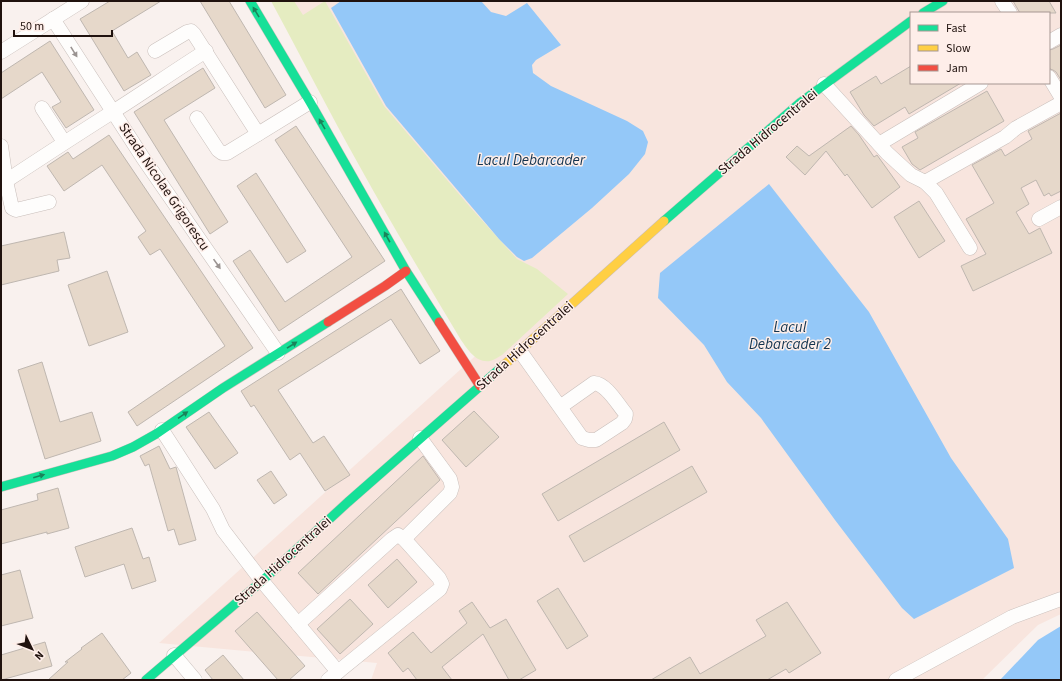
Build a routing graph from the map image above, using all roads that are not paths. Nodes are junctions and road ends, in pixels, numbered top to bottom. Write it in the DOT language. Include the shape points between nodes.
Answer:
graph roads {
  1 [pos="82,1"];
  2 [pos="250,1"];
  3 [pos="943,1"];
  4 [pos="1002,1"];
  5 [pos="925,12"];
  6 [pos="1009,12"];
  7 [pos="53,19"];
  8 [pos="910,21"];
  9 [pos="1061,34"];
  10 [pos="1050,41"];
  11 [pos="155,51"];
  12 [pos="206,51"];
  13 [pos="1,52"];
  14 [pos="1050,79"];
  15 [pos="824,84"];
  16 [pos="979,84"];
  17 [pos="1061,97"];
  18 [pos="310,102"];
  19 [pos="1061,103"];
  20 [pos="42,108"];
  21 [pos="112,112"];
  22 [pos="197,118"];
  23 [pos="258,134"];
  24 [pos="64,142"];
  25 [pos="879,144"];
  26 [pos="1,146"];
  27 [pos="6,181"];
  28 [pos="925,182"];
  29 [pos="49,202"];
  30 [pos="1061,207"];
  31 [pos="1039,219"];
  32 [pos="970,248"];
  33 [pos="406,271"];
  34 [pos="520,351"];
  35 [pos="278,353"];
  36 [pos="480,386"];
  37 [pos="560,407"];
  38 [pos="162,430"];
  39 [pos="420,438"];
  40 [pos="1,487"];
  41 [pos="404,539"];
  42 [pos="262,581"];
  43 [pos="1061,599"];
  44 [pos="298,624"];
  45 [pos="174,655"];
  46 [pos="333,676"];
  47 [pos="146,680"];
  48 [pos="195,680"];
  49 [pos="896,680"];
  1 -- 7 [label="street"];
  18 -- 2 [label="street, one-way"];
  3 -- 5 [label="street"];
  4 -- 6 [label="street"];
  7 -- 13 [label="street"];
  7 -- 21 [label="street, Strada Nicolae Grigorescu, one-way"];
  8 -- 15 [label="street, Strada Hidrocentralei"];
  9 -- 10 [label="street"];
  11 -- 12 [label="street" via="191,31"];
  12 -- 21 [label="street"];
  12 -- 23 [label="street"];
  14 -- 17 [label="street"];
  15 -- 25 [label="street"];
  15 -- 34 [label="street, Strada Hidrocentralei" via="692,196"];
  16 -- 25 [label="street"];
  18 -- 23 [label="street"];
  33 -- 18 [label="street, one-way"];
  19 -- 28 [label="street"];
  20 -- 24 [label="street"];
  21 -- 24 [label="street"];
  21 -- 35 [label="street, Strada Nicolae Grigorescu, one-way"];
  22 -- 23 [label="street" via="222,153 227,153"];
  24 -- 27 [label="street"];
  25 -- 28 [label="street" via="912,175"];
  26 -- 27 [label="street"];
  27 -- 29 [label="street" via="12,208 16,210"];
  28 -- 32 [label="street" via="936,193"];
  30 -- 31 [label="street"];
  35 -- 33 [label="street, one-way"];
  33 -- 36 [label="street"];
  34 -- 36 [label="street, Strada Hidrocentralei"];
  34 -- 37 [label="street"];
  38 -- 35 [label="street, one-way"];
  36 -- 39 [label="street, Strada Hidrocentralei"];
  37 -- 37 [label="street" via="582,438 589,440 596,440 622,423 626,414 599,383 594,383"];
  40 -- 38 [label="street, one-way" via="112,456"];
  38 -- 42 [label="street" via="213,509 223,530"];
  39 -- 41 [label="street" via="450,479 452,487 450,493"];
  39 -- 42 [label="street, Strada Hidrocentralei"];
  41 -- 44 [label="street" via="398,535 392,539"];
  41 -- 46 [label="street" via="439,578 442,584 440,589"];
  42 -- 44 [label="street"];
  42 -- 45 [label="street, Strada Hidrocentralei"];
  43 -- 49 [label="street" via="1012,616"];
  44 -- 46 [label="street"];
  45 -- 47 [label="street, Strada Hidrocentralei"];
  45 -- 48 [label="street"];
}
